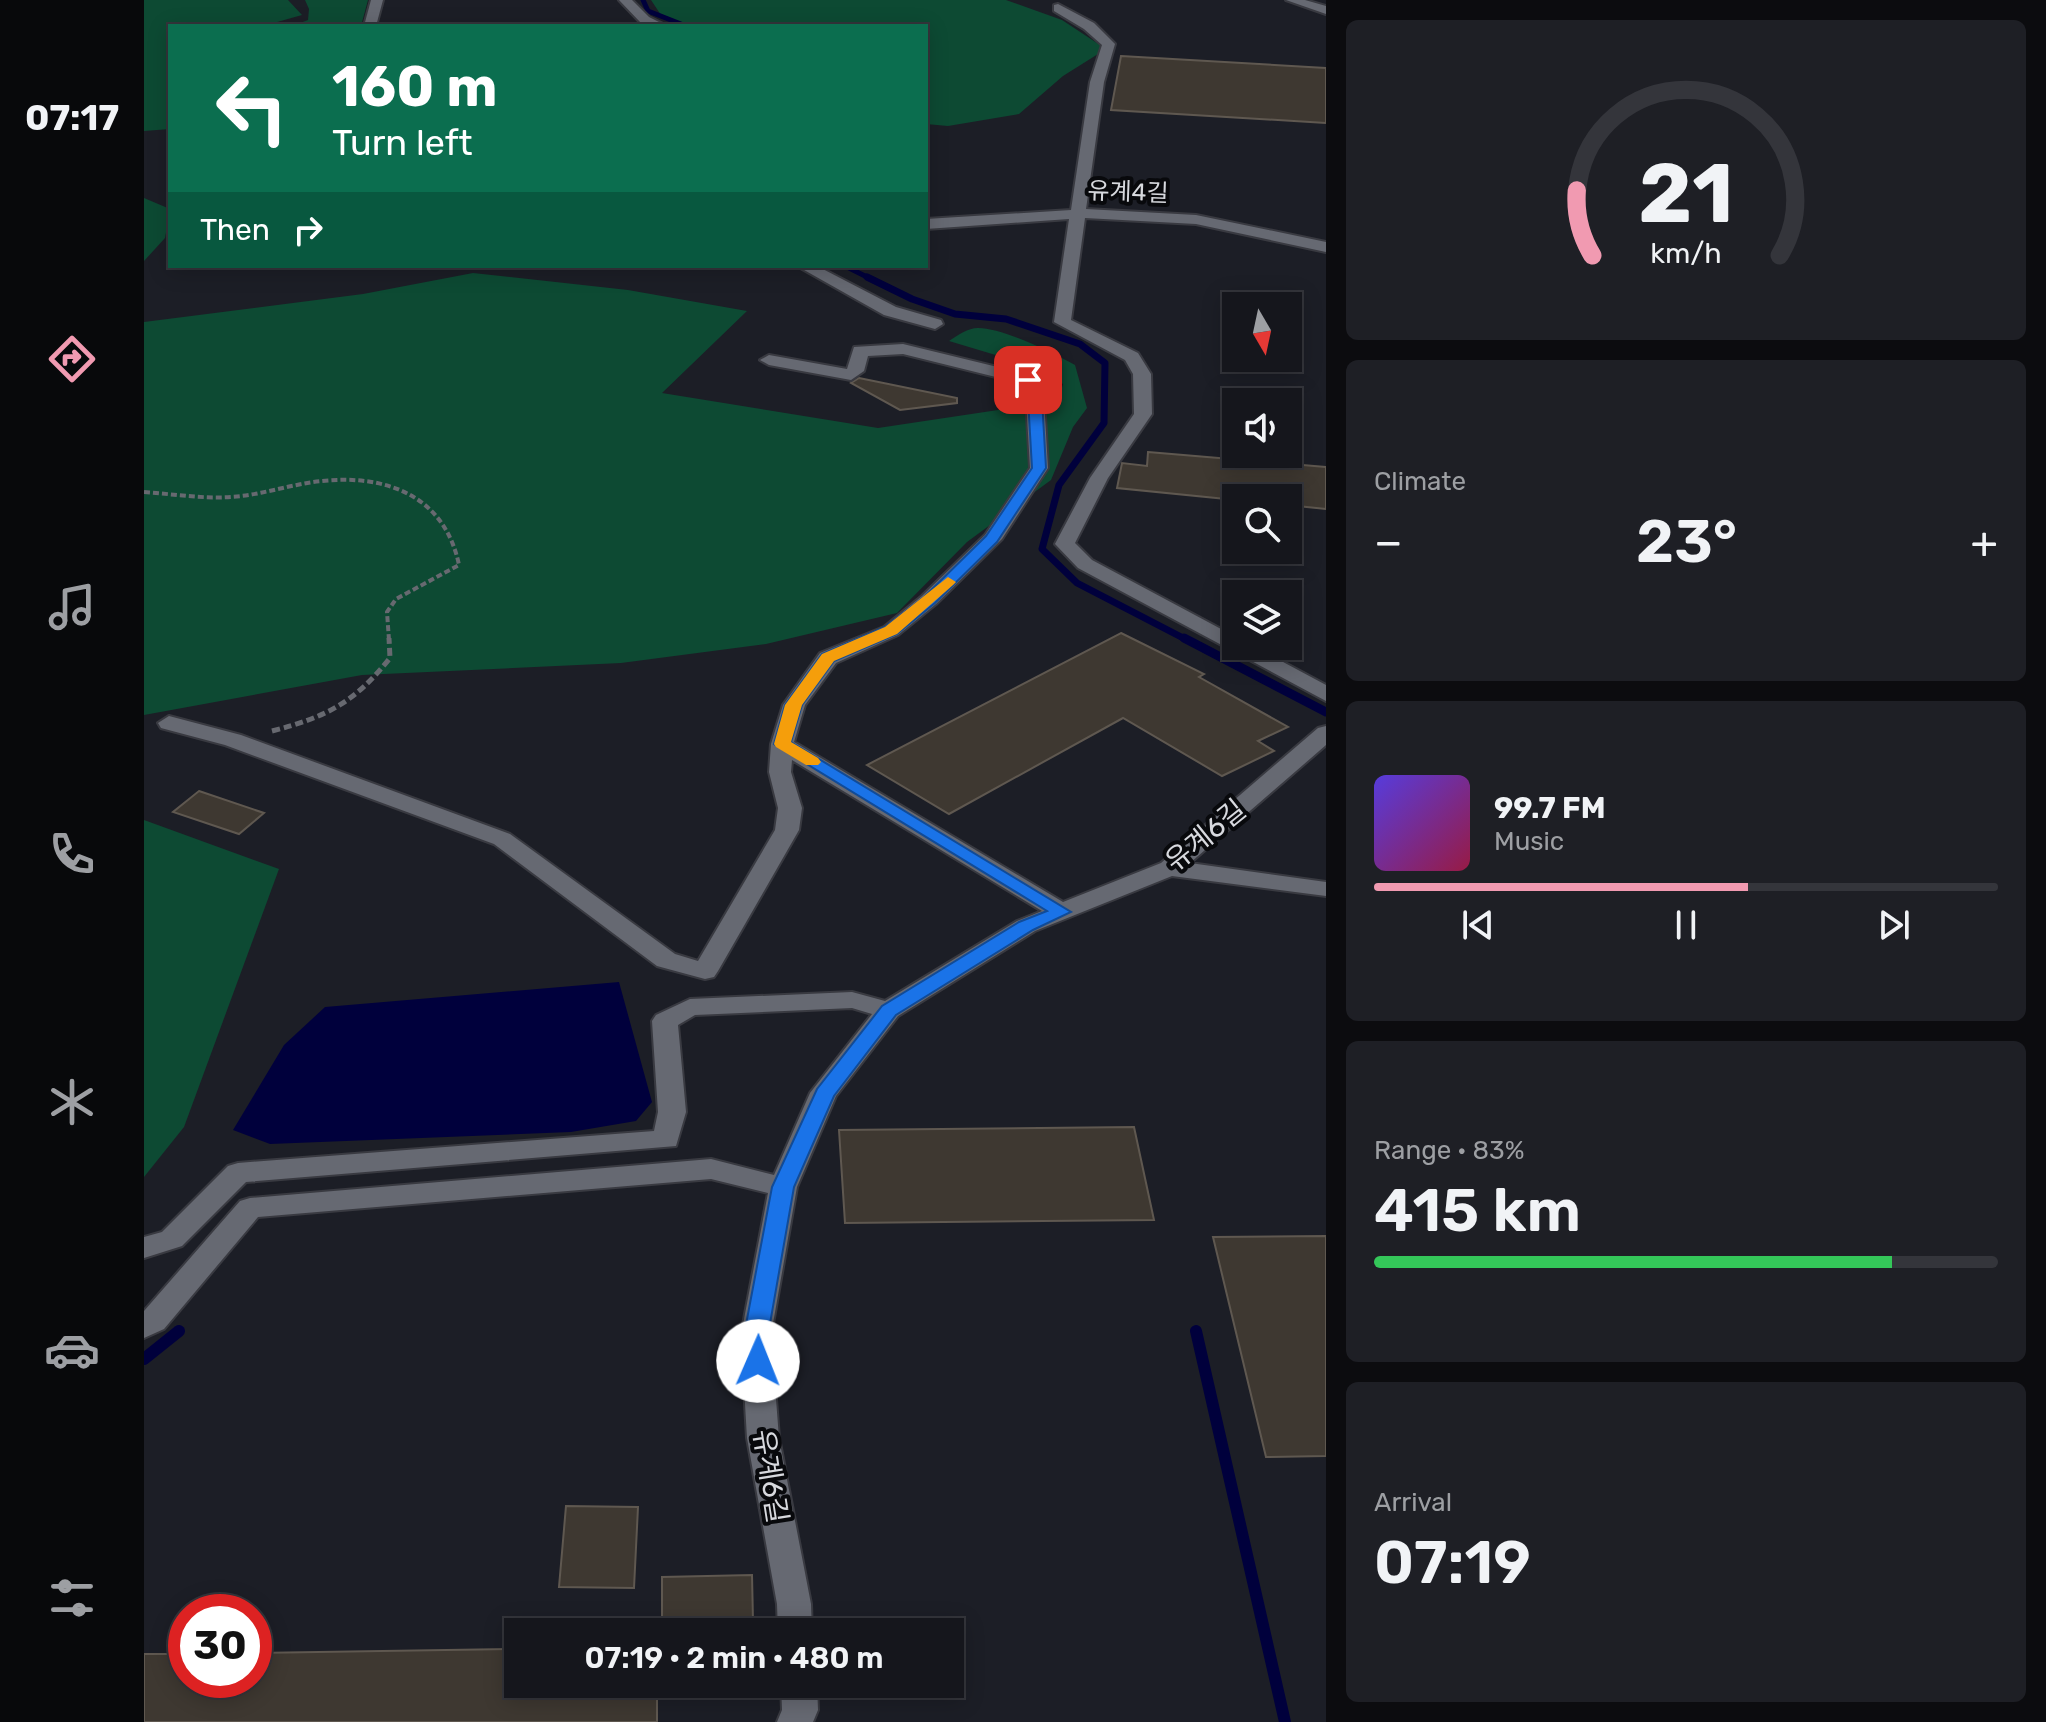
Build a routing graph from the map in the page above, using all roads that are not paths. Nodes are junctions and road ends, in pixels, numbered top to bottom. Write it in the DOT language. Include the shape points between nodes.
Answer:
graph roads {
  1 [pos="377,0"];
  2 [pos="625,0"];
  3 [pos="1292,0"];
  4 [pos="1058,8"];
  5 [pos="1326,10"];
  6 [pos="371,24"];
  7 [pos="656,24"];
  8 [pos="1078,214"];
  9 [pos="928,224"];
  10 [pos="1326,247"];
  11 [pos="808,268"];
  12 [pos="935,324"];
  13 [pos="769,360"];
  14 [pos="1326,694"];
  15 [pos="169,723"];
  16 [pos="1325,735"];
  17 [pos="782,744"];
  18 [pos="1170,868"];
  19 [pos="1326,889"];
  20 [pos="1061,912"];
  21 [pos="889,1010"];
  22 [pos="783,1187"];
  23 [pos="144,1248"];
  24 [pos="144,1327"];
  25 [pos="794,1618"];
  26 [pos="800,1698"];
  27 [pos="795,1722"];
  1 -- 6 [label="street"];
  2 -- 7 [label="street"];
  3 -- 5 [label="street"];
  4 -- 8 [label="street" via="1109,44 1097,82"];
  8 -- 9 [label="street, 유계4길"];
  8 -- 10 [label="street, 유계4길" via="1203,220"];
  8 -- 14 [label="street" via="1062,322 1132,357 1142,374 1143,414 1099,478 1065,544 1085,564"];
  11 -- 12 [label="street" via="890,311"];
  13 -- 17 [label="street" via="851,375 860,351 903,349 1028,380 1035,399 1039,468 992,539 929,600 891,631 828,658 794,705"];
  15 -- 17 [label="street" via="233,740 502,839 666,960 705,971 787,830 790,808 780,772"];
  16 -- 18 [label="street, 유계6길"];
  17 -- 20 [label="street"];
  18 -- 19 [label="street"];
  18 -- 20 [label="street, 유계6길"];
  20 -- 21 [label="street, 유계6길" via="1026,926"];
  21 -- 22 [label="street, 유계6길" via="824,1093"];
  21 -- 23 [label="street" via="852,1000 690,1007 665,1021 672,1112 666,1139 238,1173 172,1239"];
  22 -- 24 [label="street" via="711,1169 250,1208"];
  22 -- 25 [label="street, 유계6길" via="756,1335 763,1438"];
  26 -- 27 [label="street"];
}
